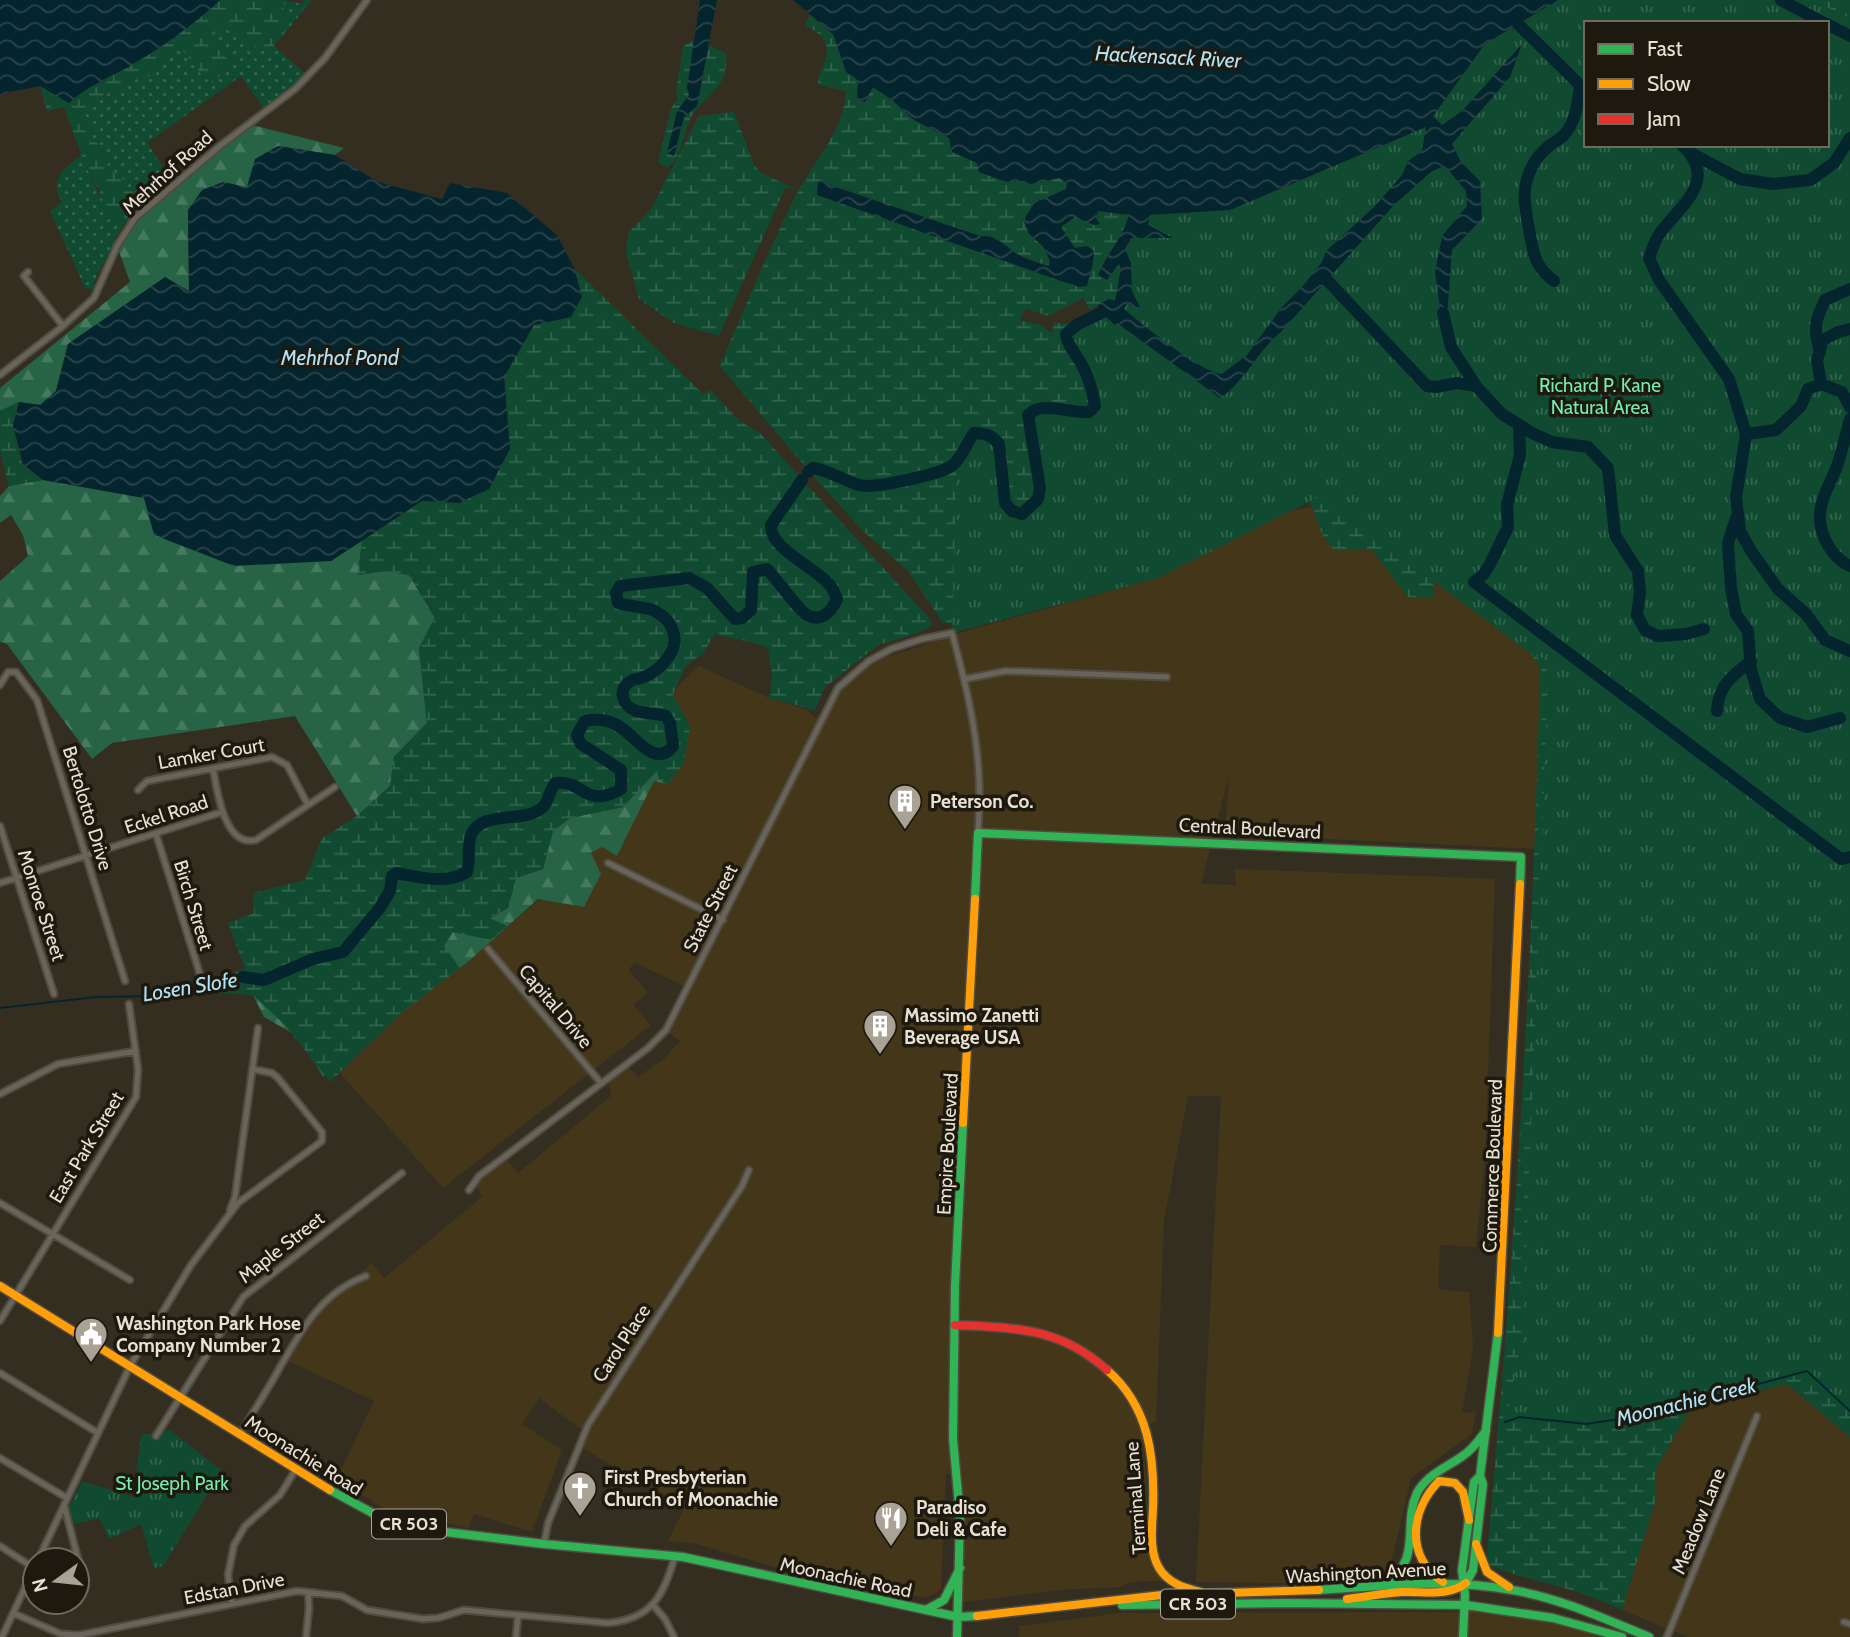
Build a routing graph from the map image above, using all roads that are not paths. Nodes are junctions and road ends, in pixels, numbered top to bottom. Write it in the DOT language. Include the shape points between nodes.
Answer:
graph roads {
  1 [pos="367,0"];
  2 [pos="29,272"];
  3 [pos="63,326"];
  4 [pos="0,375"];
  5 [pos="952,634"];
  6 [pos="1167,677"];
  7 [pos="965,679"];
  8 [pos="0,685"];
  9 [pos="213,768"];
  10 [pos="335,787"];
  11 [pos="138,790"];
  12 [pos="309,805"];
  13 [pos="222,812"];
  14 [pos="0,825"];
  15 [pos="978,833"];
  16 [pos="156,834"];
  17 [pos="86,856"];
  18 [pos="1521,857"];
  19 [pos="608,863"];
  20 [pos="17,878"];
  21 [pos="0,883"];
  22 [pos="723,920"];
  23 [pos="488,949"];
  24 [pos="125,981"];
  25 [pos="203,984"];
  26 [pos="54,994"];
  27 [pos="129,1004"];
  28 [pos="258,1028"];
  29 [pos="135,1051"];
  30 [pos="252,1069"];
  31 [pos="601,1083"];
  32 [pos="0,1094"];
  33 [pos="749,1170"];
  34 [pos="402,1173"];
  35 [pos="469,1190"];
  36 [pos="0,1203"];
  37 [pos="227,1216"];
  38 [pos="52,1234"];
  39 [pos="366,1276"];
  40 [pos="130,1280"];
  41 [pos="0,1286"];
  42 [pos="16,1295"];
  43 [pos="0,1321"];
  44 [pos="954,1325"];
  45 [pos="130,1366"];
  46 [pos="0,1373"];
  47 [pos="180,1396"];
  48 [pos="1757,1416"];
  49 [pos="1486,1431"];
  50 [pos="98,1433"];
  51 [pos="240,1434"];
  52 [pos="156,1436"];
  53 [pos="0,1458"];
  54 [pos="296,1469"];
  55 [pos="1480,1476"];
  56 [pos="67,1498"];
  57 [pos="64,1505"];
  58 [pos="1469,1520"];
  59 [pos="544,1544"];
  60 [pos="1476,1544"];
  61 [pos="0,1546"];
  62 [pos="45,1546"];
  63 [pos="75,1546"];
  64 [pos="675,1556"];
  65 [pos="21,1559"];
  66 [pos="960,1568"];
  67 [pos="1445,1583"];
  68 [pos="1466,1583"];
  69 [pos="1381,1585"];
  70 [pos="1513,1590"];
  71 [pos="308,1592"];
  72 [pos="1213,1594"];
  73 [pos="21,1596"];
  74 [pos="1321,1603"];
  75 [pos="232,1604"];
  76 [pos="653,1605"];
  77 [pos="1075,1605"];
  78 [pos="1466,1605"];
  79 [pos="924,1611"];
  80 [pos="13,1613"];
  81 [pos="518,1615"];
  82 [pos="957,1617"];
  83 [pos="2,1637"];
  84 [pos="306,1637"];
  85 [pos="516,1637"];
  86 [pos="674,1637"];
  87 [pos="957,1637"];
  88 [pos="1463,1637"];
  89 [pos="1622,1637"];
  90 [pos="1649,1637"];
  91 [pos="1667,1637"];
  1 -- 3 [label="street, Mehrhof Road" via="295,89 135,218 94,298"];
  2 -- 3 [label="street" via="24,276"];
  3 -- 4 [label="street, Mehrhof Road"];
  5 -- 7 [label="street, Empire Boulevard"];
  5 -- 22 [label="street, State Street" via="891,649 838,688"];
  6 -- 7 [label="street" via="1006,671"];
  7 -- 15 [label="street, Empire Boulevard" via="979,770"];
  8 -- 17 [label="street, Bertolotto Drive" via="8,672 16,672 34,693"];
  9 -- 11 [label="street, Lamker Court" via="146,781"];
  9 -- 12 [label="street, Lamker Court" via="278,758 287,765"];
  9 -- 13 [label="street"];
  10 -- 12 [label="street"];
  12 -- 13 [label="street" via="251,842 237,836"];
  13 -- 16 [label="street, Eckel Road"];
  14 -- 20 [label="street, Monroe Street"];
  15 -- 18 [label="main road, Central Boulevard"];
  15 -- 44 [label="main road, Empire Boulevard"];
  16 -- 17 [label="street, Eckel Road"];
  16 -- 25 [label="street, Birch Street"];
  17 -- 20 [label="street, Eckel Road"];
  17 -- 24 [label="street, Bertolotto Drive"];
  18 -- 49 [label="main road, Commerce Boulevard" via="1501,1312"];
  19 -- 22 [label="street"];
  20 -- 21 [label="street, Eckel Road"];
  20 -- 26 [label="street, Monroe Street"];
  22 -- 31 [label="street, State Street" via="666,1030"];
  23 -- 31 [label="street, Capital Drive"];
  27 -- 29 [label="street, East Park Street"];
  28 -- 30 [label="street"];
  29 -- 32 [label="street" via="58,1065"];
  29 -- 38 [label="street, East Park Street" via="138,1079 131,1106"];
  30 -- 37 [label="street" via="235,1197"];
  30 -- 37 [label="street" via="272,1073 323,1138"];
  31 -- 35 [label="street, State Street" via="479,1176"];
  33 -- 59 [label="street, Carol Place" via="586,1429"];
  34 -- 47 [label="street, Maple Street" via="243,1297"];
  36 -- 38 [label="street"];
  37 -- 45 [label="street" via="191,1265"];
  38 -- 40 [label="street"];
  38 -- 42 [label="street, East Park Street"];
  39 -- 51 [label="street" via="349,1282 317,1310"];
  41 -- 42 [label="main road, Moonachie Road / CR 503"];
  42 -- 43 [label="street, East Park Street"];
  42 -- 45 [label="main road, Moonachie Road / CR 503"];
  44 -- 66 [label="main road, Empire Boulevard" via="953,1439"];
  44 -- 72 [label="main road, Terminal Lane" via="1043,1333 1078,1347 1114,1374 1137,1408 1150,1444 1153,1550 1158,1566 1175,1584"];
  45 -- 47 [label="main road, Moonachie Road / CR 503"];
  45 -- 50 [label="street"];
  46 -- 50 [label="street"];
  47 -- 51 [label="main road, Moonachie Road / CR 503"];
  47 -- 52 [label="street, Maple Street"];
  48 -- 91 [label="street, Meadow Lane"];
  49 -- 55 [label="main road, Commerce Boulevard"];
  49 -- 69 [label="main road" via="1469,1451 1432,1475 1420,1489 1405,1567"];
  50 -- 56 [label="street"];
  51 -- 54 [label="main road, Moonachie Road / CR 503"];
  53 -- 56 [label="street"];
  54 -- 59 [label="main road, Moonachie Road / CR 503" via="378,1516 429,1530"];
  54 -- 75 [label="street" via="279,1495 239,1536 229,1564"];
  55 -- 58 [label="main road, Commerce Boulevard" via="1474,1482"];
  55 -- 60 [label="main road, Commerce Boulevard"];
  56 -- 57 [label="street"];
  57 -- 62 [label="street"];
  57 -- 63 [label="street"];
  58 -- 67 [label="main road" via="1463,1489 1456,1482 1439,1481 1428,1489 1420,1505 1417,1551 1434,1578"];
  58 -- 68 [label="main road, Commerce Boulevard" via="1462,1570"];
  59 -- 64 [label="main road, Moonachie Road / CR 503"];
  60 -- 68 [label="main road, Commerce Boulevard" via="1473,1570"];
  60 -- 70 [label="main road" via="1487,1572"];
  61 -- 65 [label="street"];
  64 -- 76 [label="street"];
  64 -- 79 [label="main road, Moonachie Road / CR 503"];
  66 -- 79 [label="main road" via="944,1600"];
  66 -- 82 [label="main road, Empire Boulevard"];
  67 -- 68 [label="main road, Washington Avenue / CR 503"];
  67 -- 69 [label="main road, Washington Avenue / CR 503"];
  68 -- 70 [label="main road, Washington Avenue / CR 503"];
  68 -- 74 [label="main road" via="1457,1590"];
  68 -- 78 [label="main road"];
  69 -- 72 [label="main road, Washington Avenue / CR 503"];
  70 -- 90 [label="main road, Washington Avenue / CR 503" via="1563,1603"];
  71 -- 75 [label="street, Edstan Drive"];
  71 -- 81 [label="street, Edstan Drive" via="342,1596 367,1610 423,1619 464,1610"];
  71 -- 84 [label="street"];
  72 -- 77 [label="main road, Washington Avenue / CR 503"];
  73 -- 80 [label="street"];
  74 -- 77 [label="main road, Washington Avenue / CR 503"];
  74 -- 78 [label="main road, Washington Avenue / CR 503"];
  75 -- 80 [label="street, Edstan Drive" via="79,1635 61,1634"];
  76 -- 81 [label="street, Edstan Drive" via="628,1620 608,1623"];
  76 -- 86 [label="street"];
  77 -- 82 [label="main road, Washington Avenue / CR 503"];
  78 -- 88 [label="main road"];
  78 -- 89 [label="main road, Washington Avenue / CR 503" via="1539,1615"];
  79 -- 82 [label="main road, Moonachie Road / CR 503"];
  80 -- 83 [label="street"];
  81 -- 85 [label="street"];
  82 -- 87 [label="main road, Empire Boulevard"];
}
